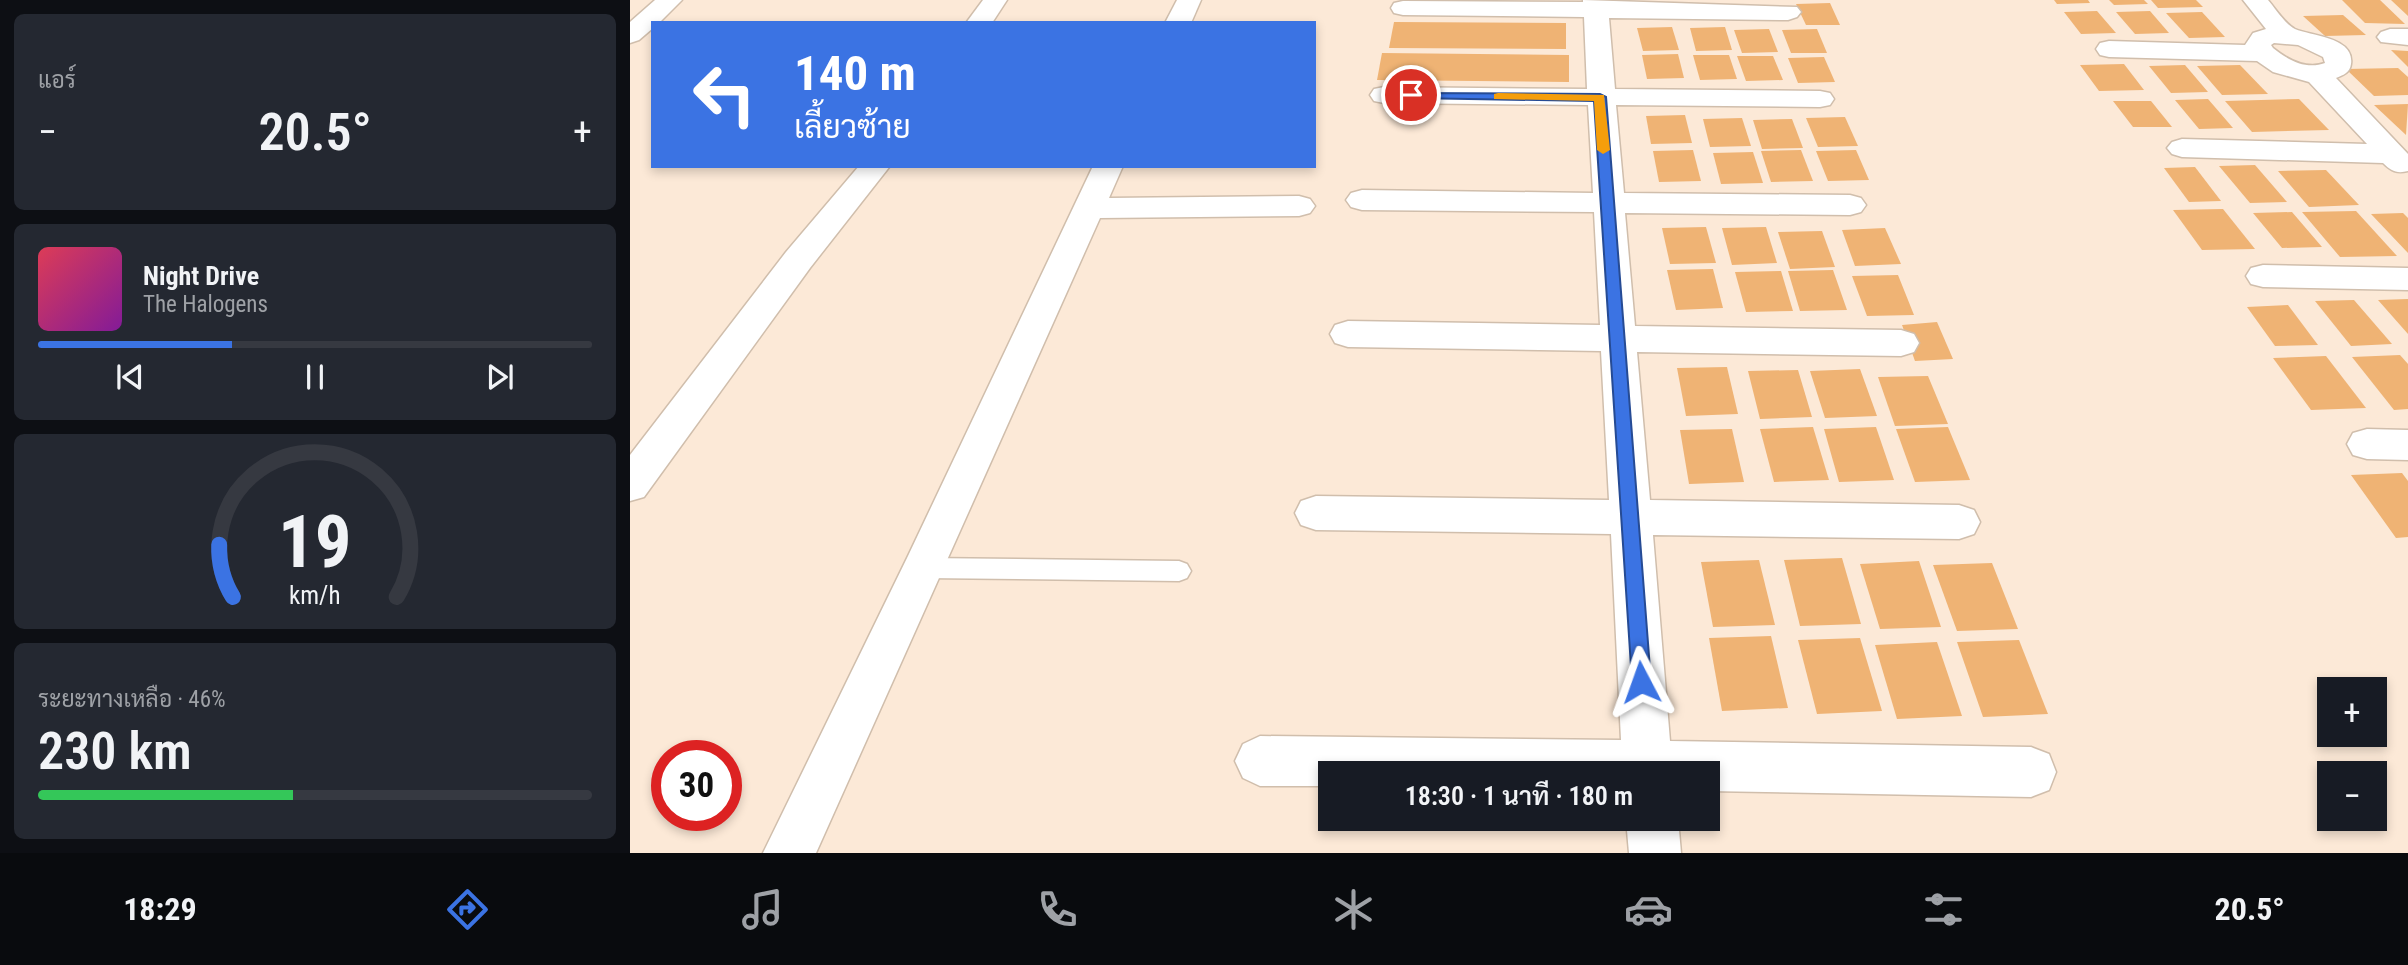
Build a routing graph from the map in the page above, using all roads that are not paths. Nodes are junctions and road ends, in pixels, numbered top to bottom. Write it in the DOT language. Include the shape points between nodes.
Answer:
graph roads {
  1 [pos="670,0"];
  2 [pos="995,0"];
  3 [pos="1189,0"];
  4 [pos="2255,0"];
  5 [pos="1595,6"];
  6 [pos="1403,8"];
  7 [pos="1788,12"];
  8 [pos="980,21"];
  9 [pos="1179,21"];
  10 [pos="2285,34"];
  11 [pos="630,35"];
  12 [pos="2109,49"];
  13 [pos="2262,53"];
  14 [pos="2316,74"];
  15 [pos="1384,95"];
  16 [pos="1600,97"];
  17 [pos="1820,99"];
  18 [pos="2182,148"];
  19 [pos="2400,163"];
  20 [pos="873,168"];
  21 [pos="1107,168"];
  22 [pos="1362,200"];
  23 [pos="1607,202"];
  24 [pos="1850,205"];
  25 [pos="1299,206"];
  26 [pos="1088,208"];
  27 [pos="2263,276"];
  28 [pos="2408,279"];
  29 [pos="1348,334"];
  30 [pos="1618,337"];
  31 [pos="1901,343"];
  32 [pos="2367,444"];
  33 [pos="2408,445"];
  34 [pos="630,485"];
  35 [pos="1316,513"];
  36 [pos="1629,517"];
  37 [pos="1959,522"];
  38 [pos="924,568"];
  39 [pos="1179,571"];
  40 [pos="1260,761"];
  41 [pos="1647,761"];
  42 [pos="1318,762"];
  43 [pos="1720,770"];
  44 [pos="2031,772"];
  45 [pos="1653,831"];
  46 [pos="789,853"];
  47 [pos="1655,853"];
  1 -- 11 [label="street"];
  2 -- 8 [label="street"];
  3 -- 9 [label="street"];
  4 -- 10 [label="street"];
  5 -- 6 [label="street"];
  5 -- 7 [label="street"];
  5 -- 16 [label="street"];
  10 -- 13 [label="street" via="2260,40"];
  10 -- 14 [label="street" via="2322,44 2337,56 2338,67"];
  12 -- 13 [label="street"];
  13 -- 14 [label="street" via="2287,68"];
  14 -- 19 [label="street"];
  15 -- 16 [label="street"];
  16 -- 17 [label="street"];
  16 -- 23 [label="street"];
  18 -- 19 [label="street"];
  20 -- 34 [label="street" via="798,260"];
  21 -- 26 [label="street"];
  22 -- 23 [label="street"];
  23 -- 24 [label="street"];
  23 -- 30 [label="street"];
  25 -- 26 [label="street"];
  26 -- 38 [label="street"];
  27 -- 28 [label="street"];
  29 -- 30 [label="street"];
  30 -- 31 [label="street"];
  30 -- 36 [label="street"];
  32 -- 33 [label="street"];
  35 -- 36 [label="street"];
  36 -- 37 [label="street"];
  36 -- 41 [label="street"];
  38 -- 39 [label="lane"];
  38 -- 46 [label="street"];
  40 -- 42 [label="street"];
  43 -- 44 [label="street"];
  45 -- 47 [label="street"];
}
